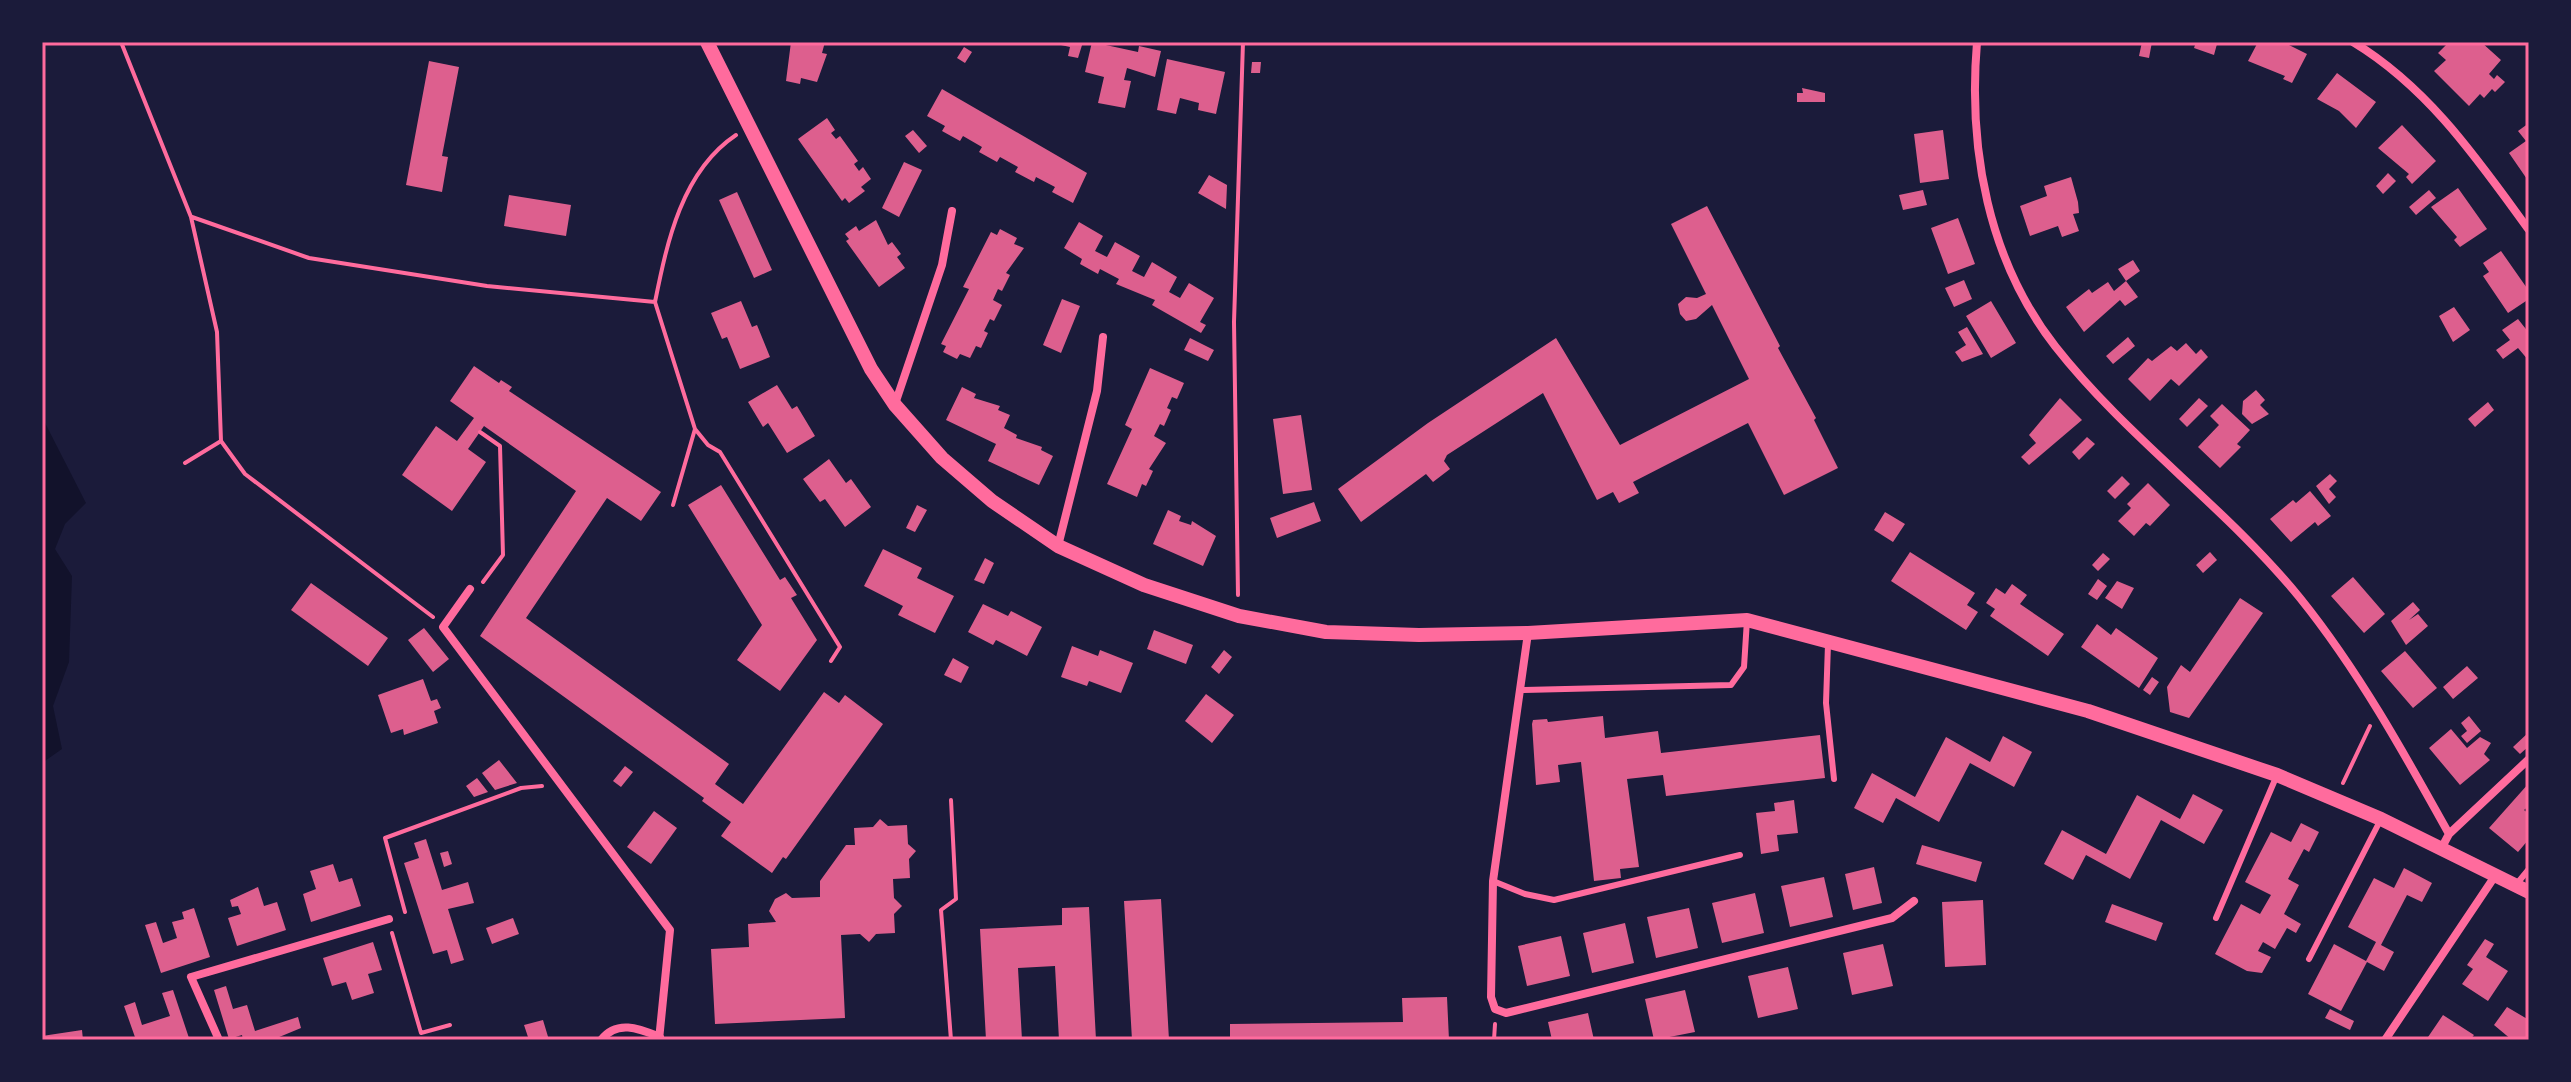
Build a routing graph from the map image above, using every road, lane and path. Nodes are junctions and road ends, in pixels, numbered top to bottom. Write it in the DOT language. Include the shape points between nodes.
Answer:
graph roads {
  1 [pos="121,42"];
  2 [pos="707,42"];
  3 [pos="1243,42"];
  4 [pos="1977,42"];
  5 [pos="2353,42"];
  6 [pos="748,127"];
  7 [pos="952,211"];
  8 [pos="191,217"];
  9 [pos="2529,230"];
  10 [pos="655,302"];
  11 [pos="1103,337"];
  12 [pos="895,405"];
  13 [pos="695,429"];
  14 [pos="480,432"];
  15 [pos="221,441"];
  16 [pos="185,463"];
  17 [pos="673,505"];
  18 [pos="1058,546"];
  19 [pos="470,589"];
  20 [pos="1239,616"];
  21 [pos="1747,620"];
  22 [pos="443,627"];
  23 [pos="1528,633"];
  24 [pos="1829,641"];
  25 [pos="831,661"];
  26 [pos="1521,690"];
  27 [pos="2377,709"];
  28 [pos="2529,759"];
  29 [pos="2277,775"];
  30 [pos="1834,779"];
  31 [pos="544,786"];
  32 [pos="951,800"];
  33 [pos="2335,800"];
  34 [pos="2381,819"];
  35 [pos="2449,834"];
  36 [pos="2441,849"];
  37 [pos="1740,855"];
  38 [pos="2529,869"];
  39 [pos="2495,876"];
  40 [pos="1493,881"];
  41 [pos="2522,889"];
  42 [pos="1914,901"];
  43 [pos="2216,918"];
  44 [pos="389,919"];
  45 [pos="2309,959"];
  46 [pos="450,1025"];
  47 [pos="660,1039"];
  48 [pos="219,1040"];
  49 [pos="601,1040"];
  50 [pos="951,1040"];
  51 [pos="2385,1040"];
  1 -- 8 [label="path"];
  2 -- 6 [label="street"];
  3 -- 20 [label="path" via="1234,322"];
  4 -- 27 [label="street" via="1977,151 1985,198 2022,295 2054,345 2093,388 2248,540 2300,599"];
  5 -- 9 [label="street" via="2413,88 2457,132"];
  6 -- 10 [label="path" via="715,152 691,186 675,219"];
  6 -- 12 [label="street" via="871,369"];
  7 -- 12 [label="street" via="942,265"];
  8 -- 10 [label="path" via="309,258 487,286"];
  8 -- 15 [label="path" via="217,332"];
  10 -- 13 [label="path"];
  11 -- 18 [label="street" via="1097,391"];
  12 -- 18 [label="street" via="982,493"];
  13 -- 17 [label="path"];
  13 -- 25 [label="path" via="720,452 840,647"];
  14 -- 19 [label="path" via="500,446 503,555 482,584"];
  15 -- 16 [label="path"];
  15 -- 22 [label="path" via="245,474"];
  18 -- 20 [label="street" via="1144,585"];
  19 -- 22 [label="street"];
  20 -- 23 [label="street" via="1326,632"];
  21 -- 23 [label="street"];
  21 -- 24 [label="street"];
  21 -- 26 [label="lane" via="1744,667 1731,685"];
  22 -- 47 [label="street" via="670,930"];
  23 -- 26 [label="street"];
  24 -- 29 [label="street" via="2088,711"];
  24 -- 30 [label="lane" via="1826,703"];
  26 -- 40 [label="street"];
  27 -- 33 [label="path"];
  27 -- 35 [label="street"];
  28 -- 35 [label="street"];
  29 -- 33 [label="street"];
  29 -- 43 [label="lane"];
  31 -- 44 [label="path" via="521,788 385,838 406,912"];
  32 -- 50 [label="path" via="956,899 941,910"];
  33 -- 34 [label="street"];
  34 -- 36 [label="street"];
  34 -- 45 [label="lane"];
  35 -- 36 [label="street"];
  36 -- 39 [label="street"];
  37 -- 40 [label="lane" via="1554,900"];
  38 -- 41 [label="lane"];
  39 -- 41 [label="street"];
  39 -- 51 [label="street"];
  40 -- 42 [label="street" via="1491,997 1495,1009 1506,1013 1892,918"];
  44 -- 46 [label="path" via="421,1033"];
  44 -- 48 [label="street" via="191,977"];
  47 -- 49 [label="street" via="624,1027 614,1028"];
}
